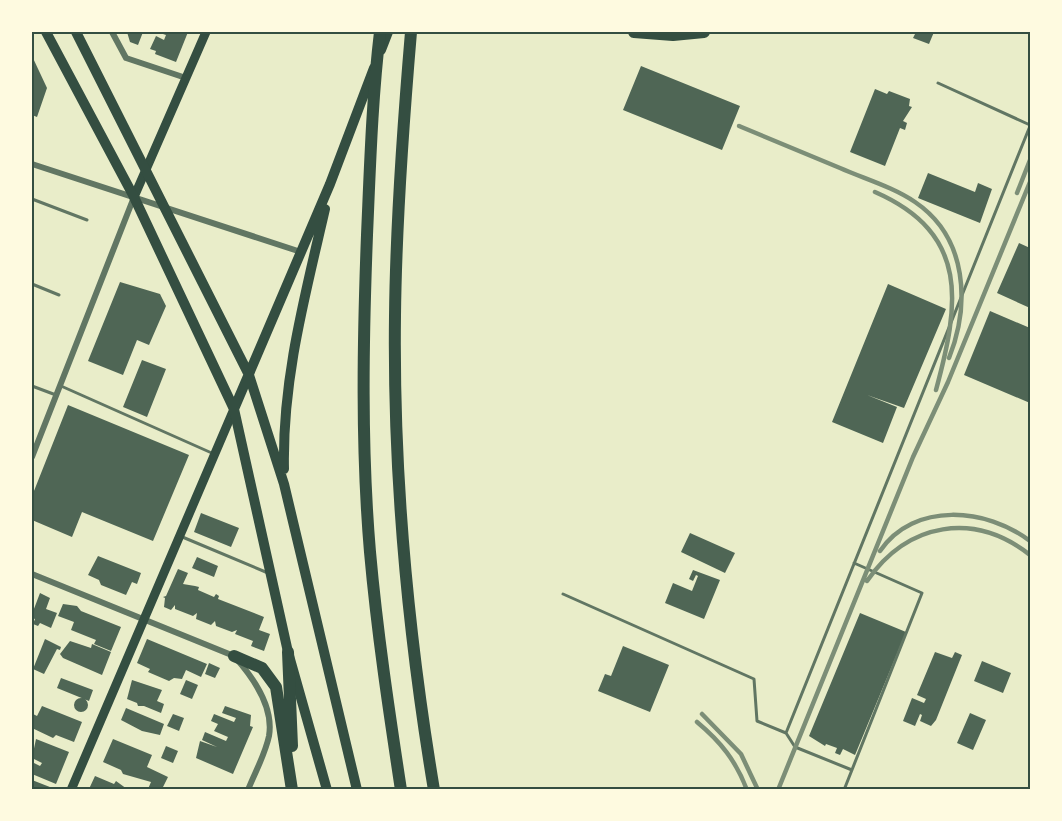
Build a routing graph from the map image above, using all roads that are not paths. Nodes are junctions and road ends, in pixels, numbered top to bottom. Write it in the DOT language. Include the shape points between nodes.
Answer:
graph roads {
  1 [pos="46,32"];
  2 [pos="76,32"];
  3 [pos="112,32"];
  4 [pos="206,32"];
  5 [pos="380,32"];
  6 [pos="388,32"];
  7 [pos="411,32"];
  8 [pos="634,32"];
  9 [pos="704,32"];
  10 [pos="186,78"];
  11 [pos="938,83"];
  12 [pos="1030,125"];
  13 [pos="32,164"];
  14 [pos="146,169"];
  15 [pos="330,184"];
  16 [pos="134,197"];
  17 [pos="32,199"];
  18 [pos="163,206"];
  19 [pos="87,220"];
  20 [pos="301,252"];
  21 [pos="32,284"];
  22 [pos="59,295"];
  23 [pos="249,375"];
  24 [pos="32,386"];
  25 [pos="60,386"];
  26 [pos="56,395"];
  27 [pos="234,409"];
  28 [pos="214,454"];
  29 [pos="32,457"];
  30 [pos="284,484"];
  31 [pos="178,536"];
  32 [pos="854,563"];
  33 [pos="32,573"];
  34 [pos="270,574"];
  35 [pos="563,594"];
  36 [pos="142,618"];
  37 [pos="288,652"];
  38 [pos="234,656"];
  39 [pos="786,733"];
  40 [pos="852,770"];
  41 [pos="71,789"];
  42 [pos="248,789"];
  43 [pos="292,789"];
  44 [pos="327,789"];
  45 [pos="357,789"];
  46 [pos="401,789"];
  47 [pos="434,789"];
  48 [pos="844,789"];
  1 -- 16 [label="main road"];
  2 -- 14 [label="main road"];
  3 -- 10 [label="street" via="126,58"];
  4 -- 10 [label="main road"];
  5 -- 46 [label="highway" via="372,98 364,306 366,471 370,551"];
  6 -- 15 [label="main road"];
  7 -- 47 [label="highway" via="401,155 395,316 402,521"];
  8 -- 9 [label="highway"];
  10 -- 14 [label="main road"];
  11 -- 12 [label="lane"];
  12 -- 32 [label="lane"];
  13 -- 16 [label="street"];
  14 -- 16 [label="main road"];
  14 -- 18 [label="main road"];
  15 -- 20 [label="main road"];
  15 -- 30 [label="main road" via="289,373 283,434"];
  16 -- 18 [label="street"];
  16 -- 25 [label="street"];
  16 -- 27 [label="main road"];
  17 -- 19 [label="lane"];
  18 -- 20 [label="street"];
  18 -- 23 [label="main road"];
  20 -- 23 [label="main road"];
  21 -- 22 [label="lane"];
  23 -- 27 [label="main road"];
  23 -- 30 [label="main road"];
  24 -- 26 [label="lane"];
  25 -- 26 [label="street"];
  25 -- 28 [label="lane"];
  26 -- 29 [label="street"];
  27 -- 28 [label="main road"];
  27 -- 34 [label="main road"];
  28 -- 31 [label="main road"];
  30 -- 45 [label="main road"];
  31 -- 34 [label="lane"];
  31 -- 36 [label="main road"];
  32 -- 39 [label="lane"];
  32 -- 40 [label="lane" via="922,593"];
  33 -- 36 [label="street"];
  34 -- 37 [label="main road"];
  35 -- 39 [label="lane" via="754,679 758,721"];
  36 -- 38 [label="street"];
  36 -- 41 [label="main road"];
  37 -- 43 [label="highway"];
  37 -- 44 [label="main road"];
  38 -- 42 [label="street" via="254,681 269,722 266,748"];
  38 -- 43 [label="highway" via="262,668 276,687"];
  39 -- 40 [label="lane" via="795,747"];
  40 -- 48 [label="lane"];
}
